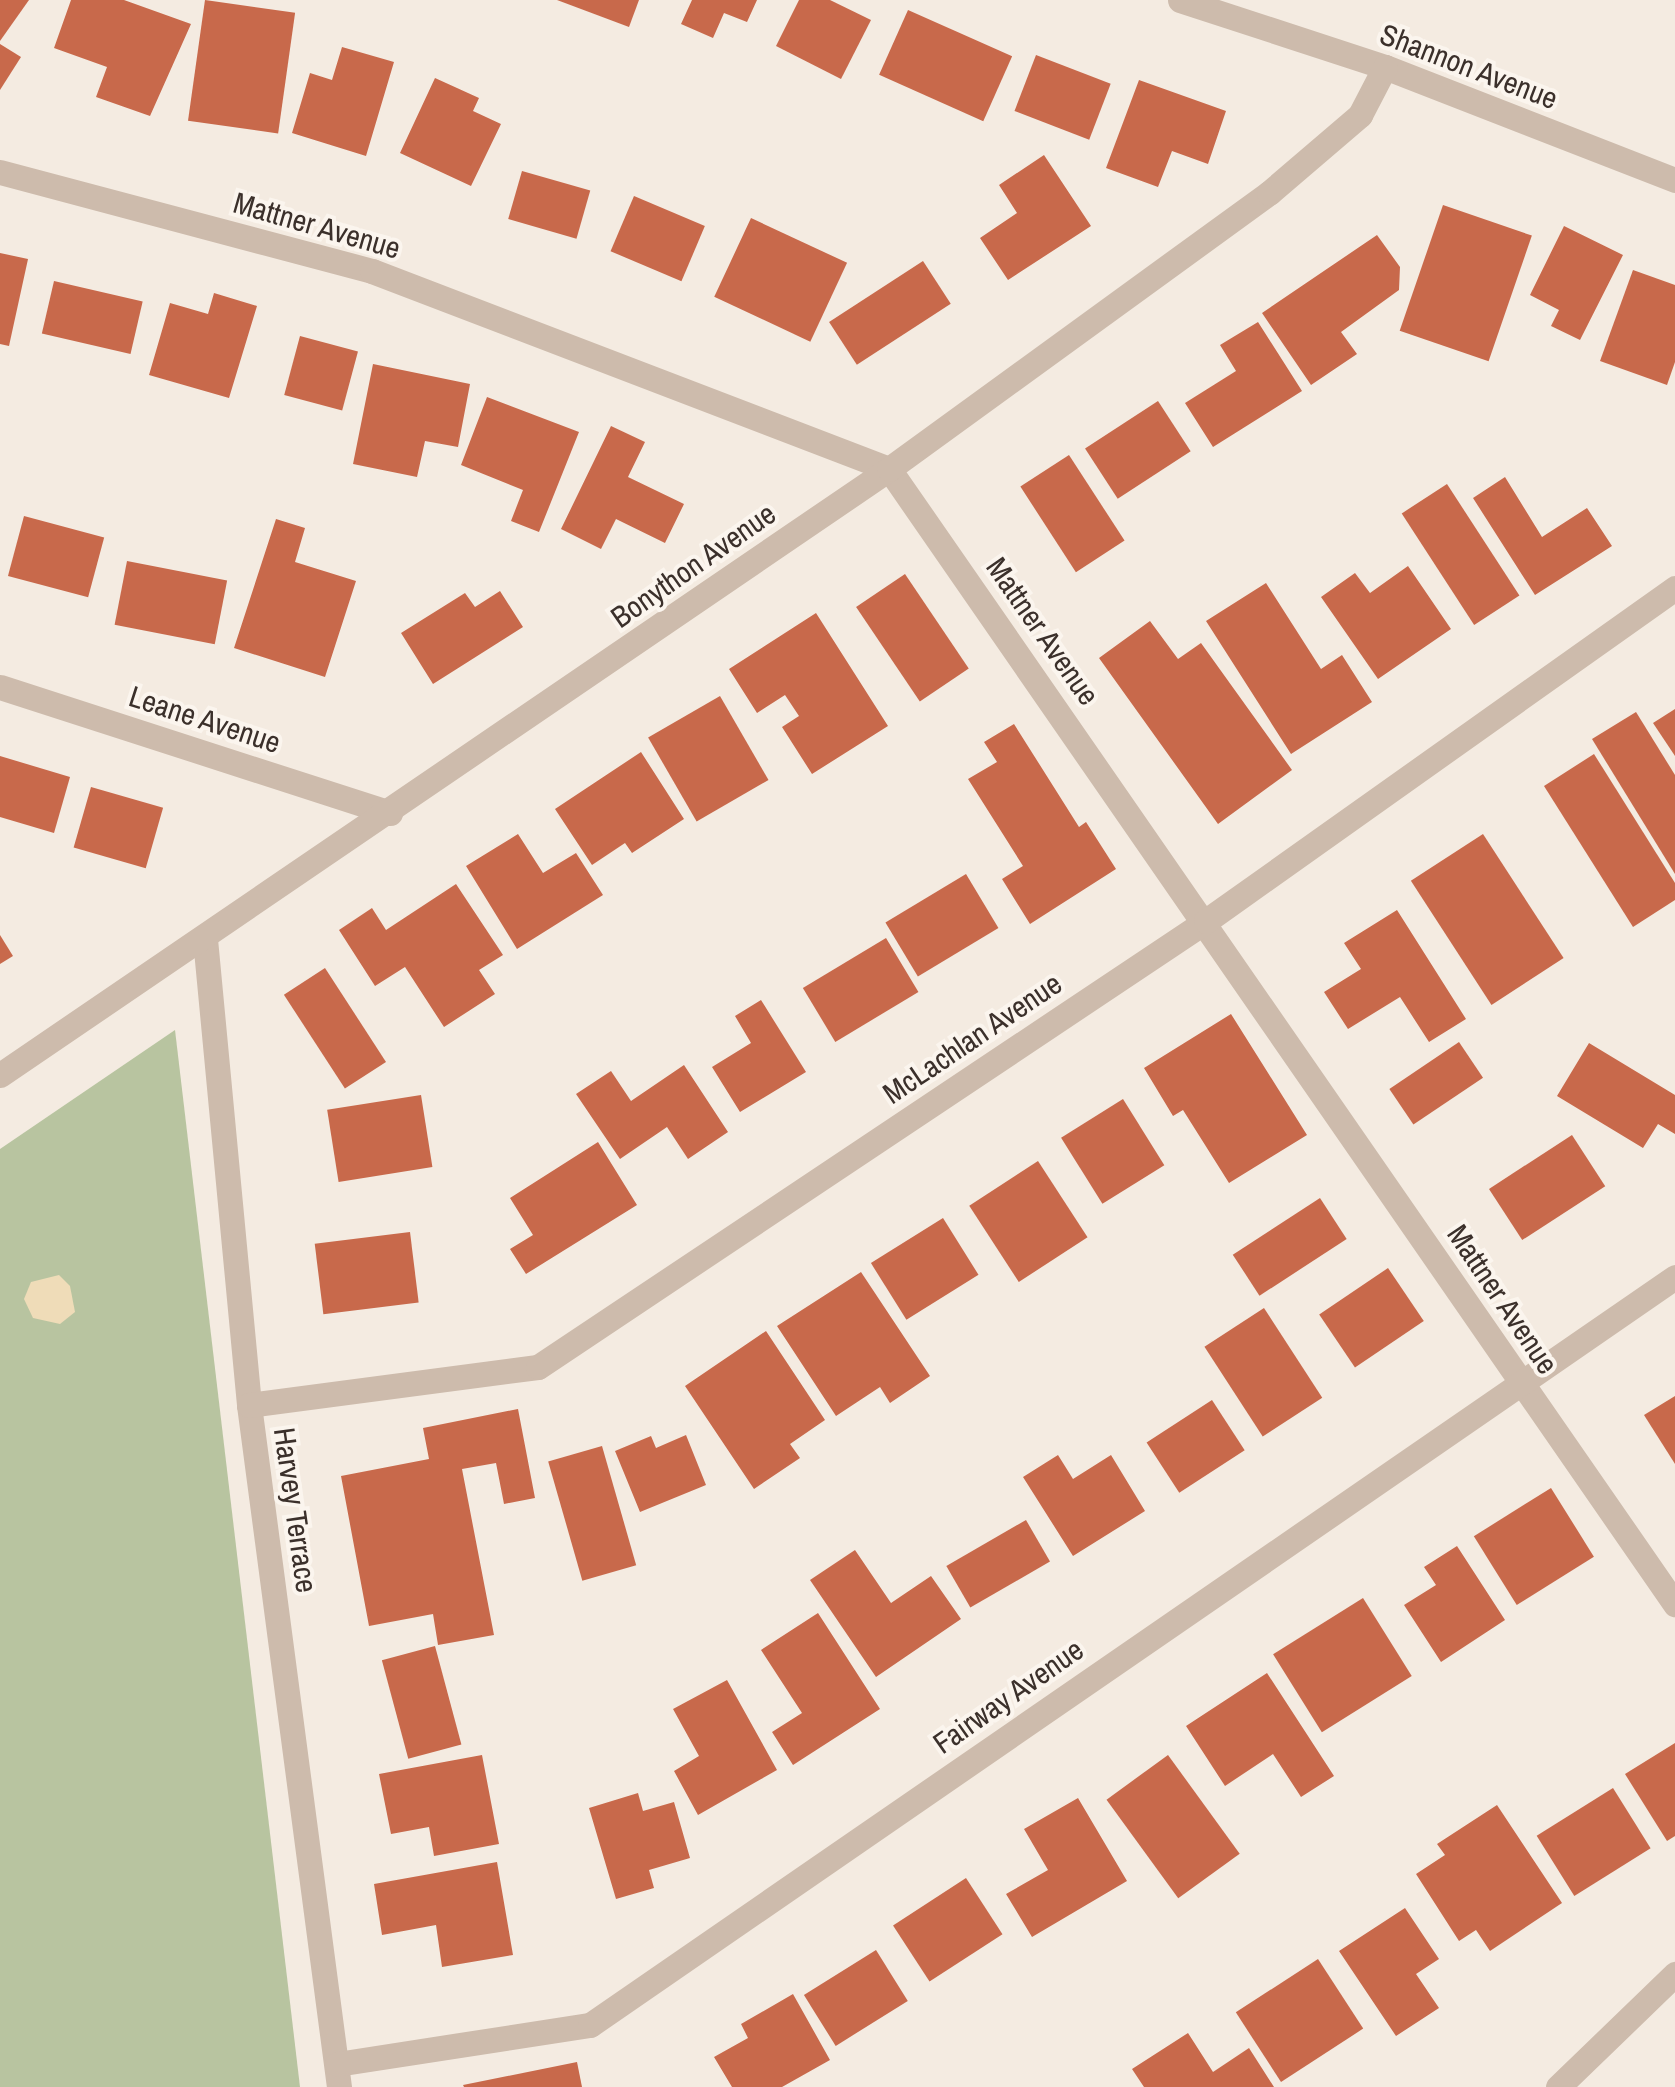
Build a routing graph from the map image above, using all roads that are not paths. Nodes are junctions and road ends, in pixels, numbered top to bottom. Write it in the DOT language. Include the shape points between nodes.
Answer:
graph roads {
  1 [pos="1180,0"];
  2 [pos="1385,67"];
  3 [pos="0,172"];
  4 [pos="1675,180"];
  5 [pos="889,469"];
  6 [pos="1675,588"];
  7 [pos="0,687"];
  8 [pos="390,813"];
  9 [pos="1206,921"];
  10 [pos="205,939"];
  11 [pos="0,1076"];
  12 [pos="1675,1277"];
  13 [pos="1520,1382"];
  14 [pos="249,1404"];
  15 [pos="1675,1604"];
  16 [pos="1675,1974"];
  17 [pos="338,2076"];
  18 [pos="1558,2087"];
  1 -- 2 [label="street, Shannon Avenue"];
  2 -- 4 [label="street, Shannon Avenue"];
  2 -- 5 [label="street, Bonython Avenue" via="1360,115 1328,149"];
  3 -- 5 [label="street, Mattner Avenue" via="372,271"];
  5 -- 8 [label="street, Bonython Avenue"];
  5 -- 9 [label="street, Mattner Avenue"];
  6 -- 9 [label="street, McLachlan Avenue"];
  7 -- 8 [label="street, Leane Avenue"];
  8 -- 10 [label="street, Bonython Avenue"];
  9 -- 13 [label="street, Mattner Avenue"];
  9 -- 14 [label="street, McLachlan Avenue" via="538,1366"];
  10 -- 11 [label="street, Bonython Avenue"];
  10 -- 14 [label="street, Harvey Terrace"];
  12 -- 13 [label="street, Fairway Avenue"];
  13 -- 15 [label="street, Mattner Avenue"];
  13 -- 17 [label="street, Fairway Avenue" via="590,2024"];
  14 -- 17 [label="street, Harvey Terrace"];
  16 -- 18 [label="street"];
}
